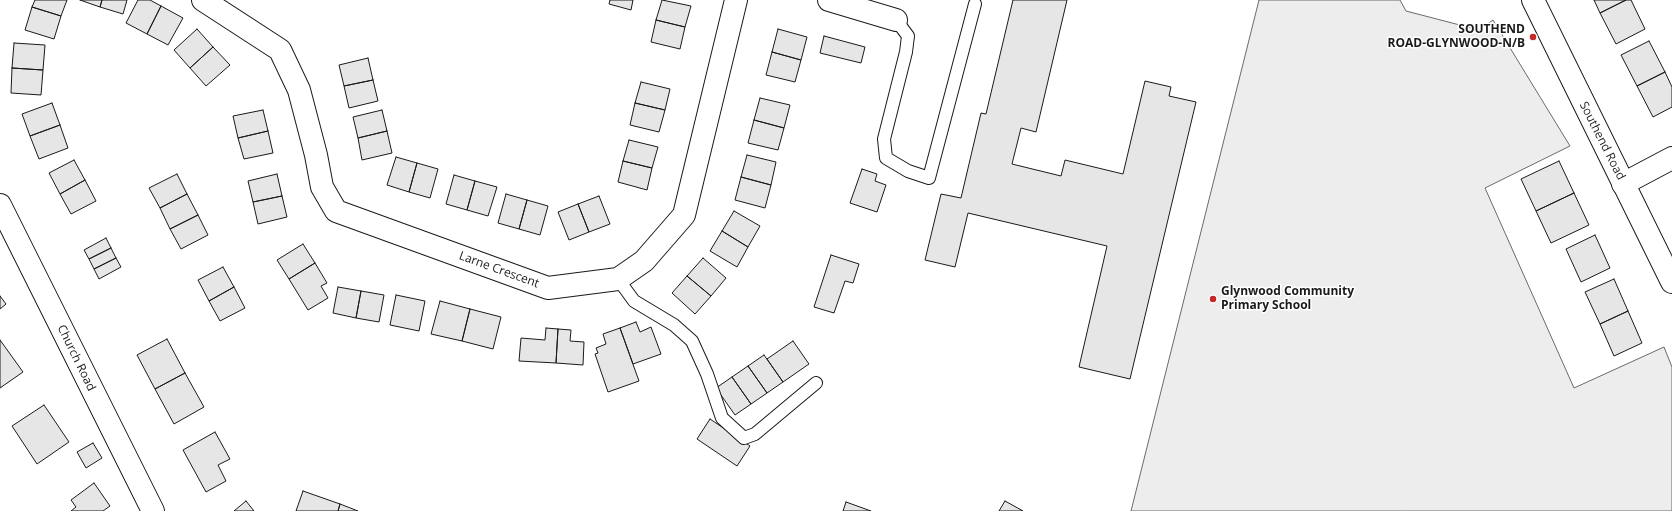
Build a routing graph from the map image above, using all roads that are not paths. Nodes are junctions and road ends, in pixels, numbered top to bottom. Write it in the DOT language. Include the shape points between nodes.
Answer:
graph roads {
  1 [pos="203,0"];
  2 [pos="736,0"];
  3 [pos="829,0"];
  4 [pos="1533,0"];
  5 [pos="975,4"];
  6 [pos="896,20"];
  7 [pos="1672,158"];
  8 [pos="1623,184"];
  9 [pos="0,205"];
  10 [pos="618,279"];
  11 [pos="1672,282"];
  12 [pos="816,383"];
  13 [pos="153,511"];
  1 -- 10 [label="street, Larne Crescent" via="280,50 299,90 322,187 336,210 548,288"];
  2 -- 10 [label="street, Larne Crescent" via="684,215 644,261"];
  3 -- 6 [label="street"];
  4 -- 8 [label="street, Southend Road"];
  5 -- 6 [label="lane" via="929,178 908,171 886,158 884,139 908,36"];
  7 -- 8 [label="street"];
  8 -- 11 [label="street, Southend Road"];
  9 -- 13 [label="street, Church Road"];
  10 -- 12 [label="lane" via="634,301 674,325 692,341 722,418 744,438 755,434"];
}
